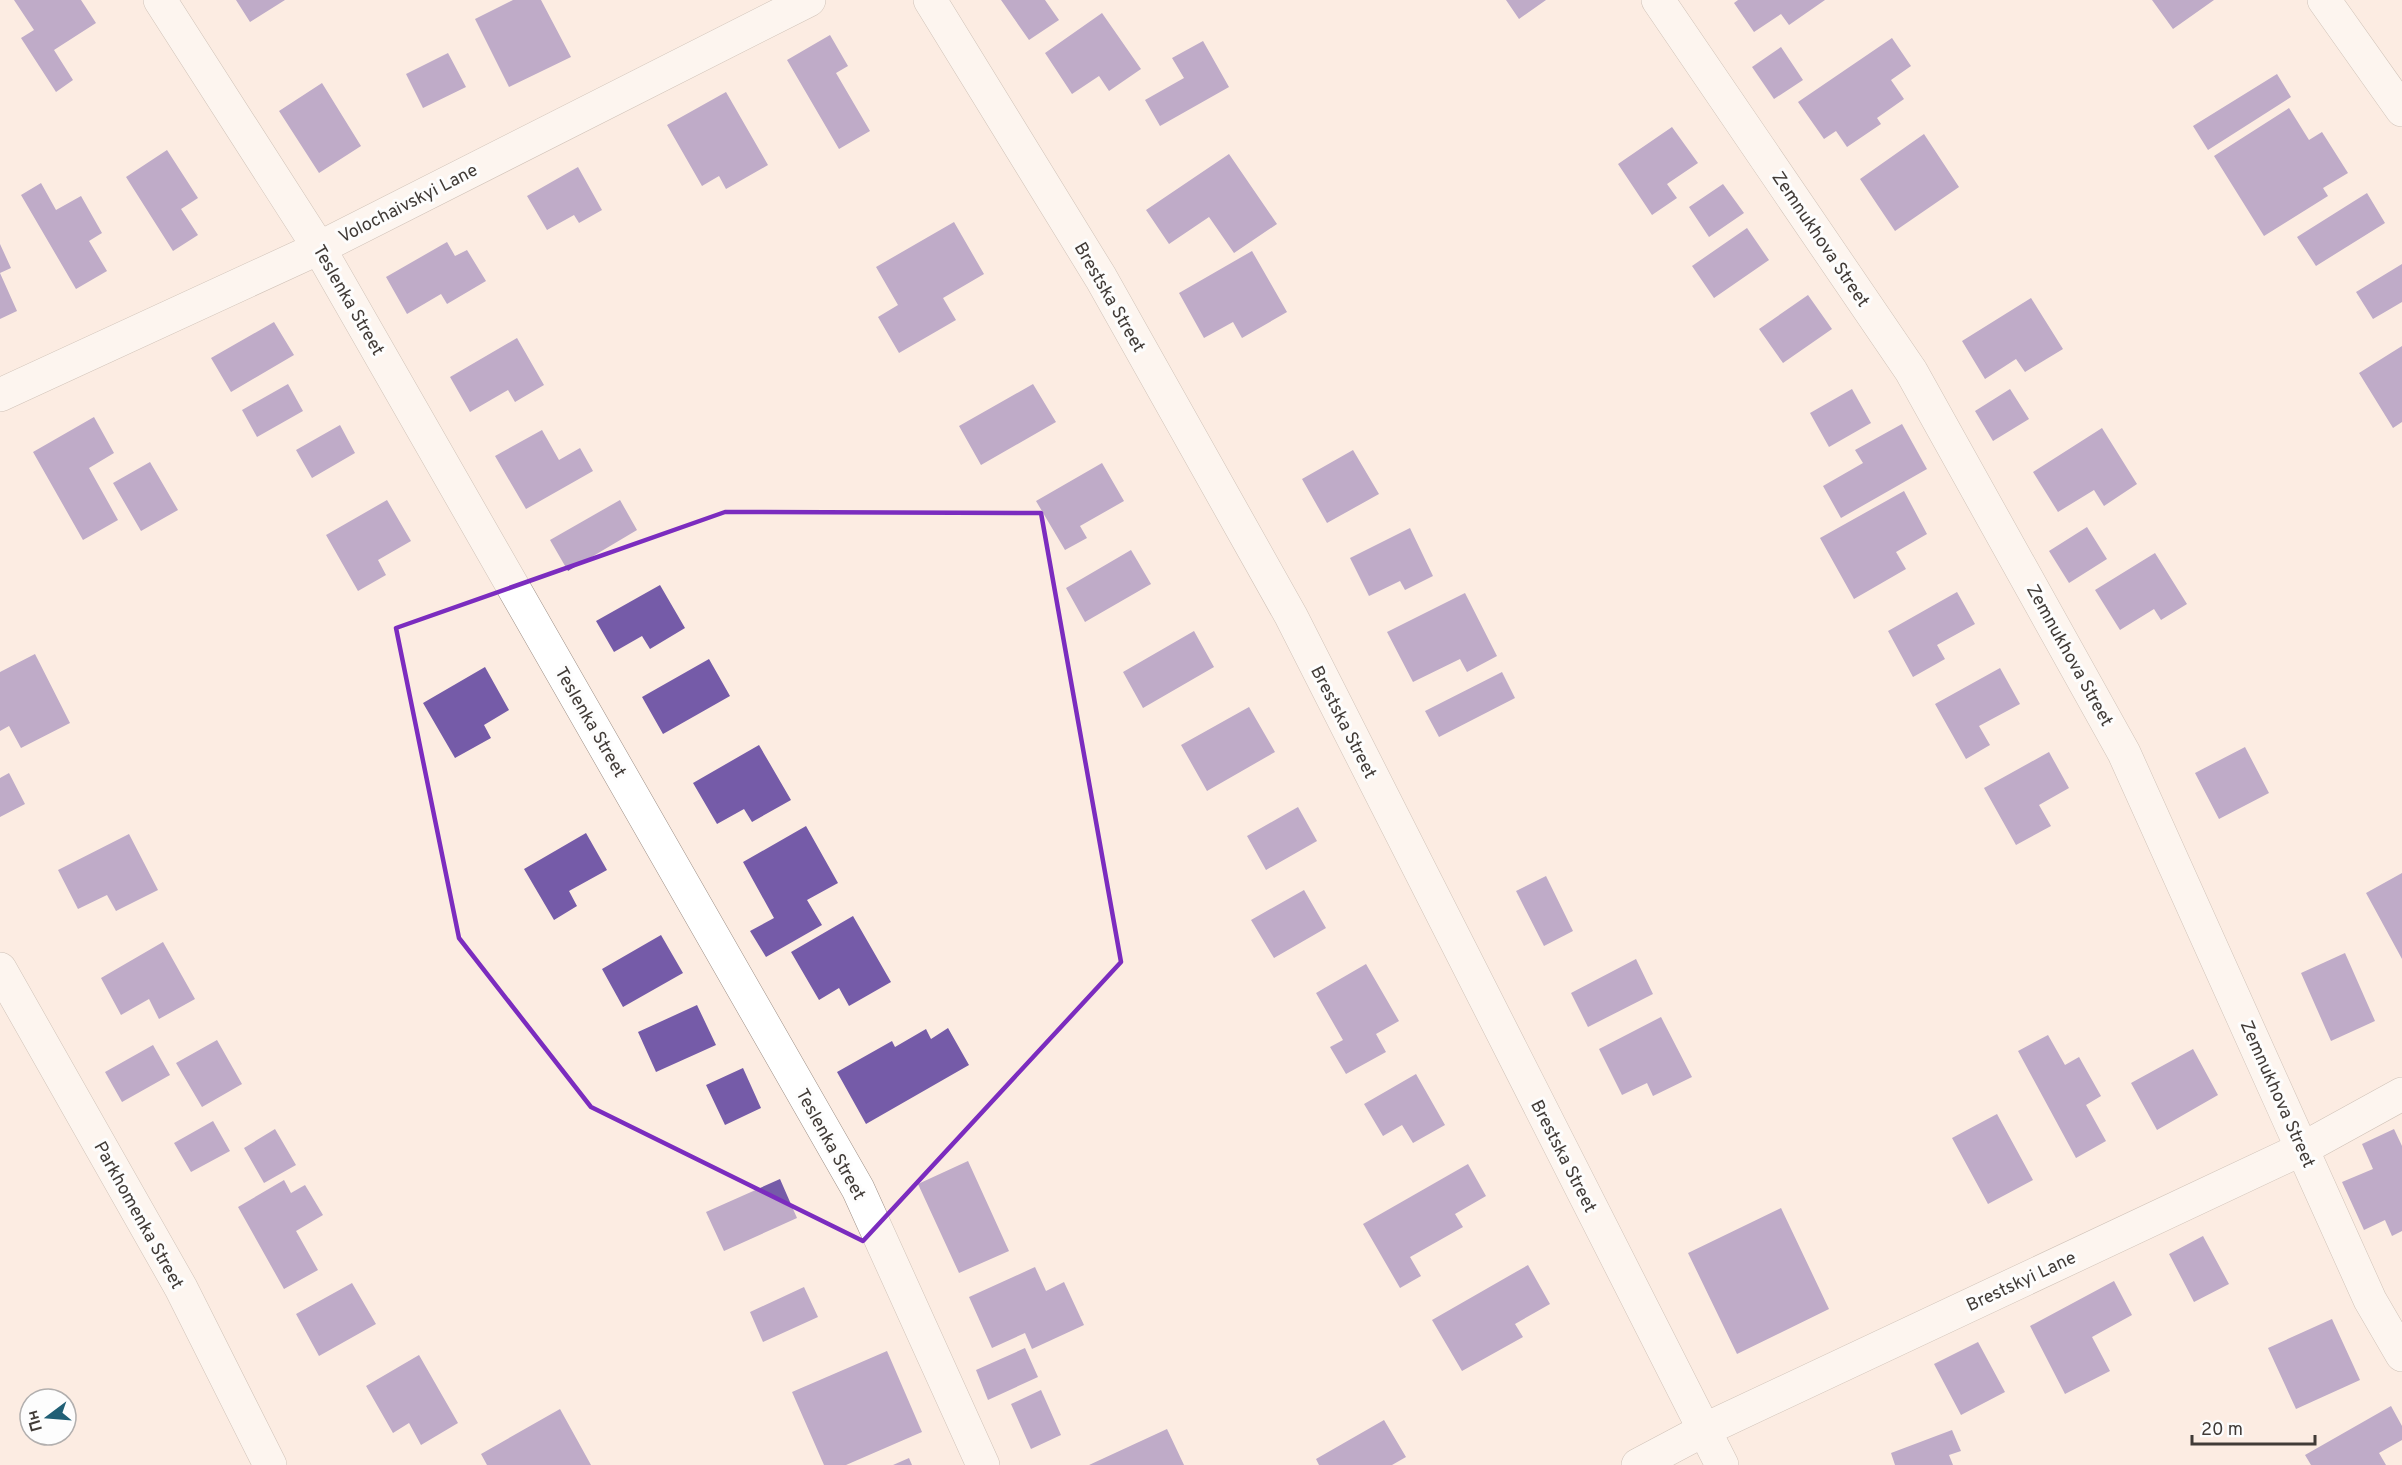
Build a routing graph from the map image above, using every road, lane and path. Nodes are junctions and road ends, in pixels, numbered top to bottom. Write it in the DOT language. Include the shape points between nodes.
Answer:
graph roads {
  1 [pos="160,0"];
  2 [pos="810,0"];
  3 [pos="930,0"];
  4 [pos="1658,0"];
  5 [pos="2324,0"];
  6 [pos="2402,110"];
  7 [pos="319,248"];
  8 [pos="0,395"];
  9 [pos="0,969"];
  10 [pos="2402,1094"];
  11 [pos="2302,1149"];
  12 [pos="2402,1355"];
  13 [pos="1704,1431"];
  14 [pos="270,1465"];
  15 [pos="982,1465"];
  16 [pos="1638,1465"];
  17 [pos="1722,1465"];
  1 -- 7 [label="street, Teslenka Street"];
  2 -- 7 [label="street, Volochaivskyi Lane"];
  3 -- 13 [label="street, Brestska Street" via="1101,279 1291,616"];
  4 -- 11 [label="street, Zemnukhova Street" via="1911,371 2124,753"];
  5 -- 6 [label="street"];
  7 -- 8 [label="street, Volochaivskyi Lane"];
  7 -- 15 [label="street, Teslenka Street" via="858,1189"];
  9 -- 14 [label="street, Parkhomenka Street" via="181,1288"];
  10 -- 11 [label="street, Brestskyi Lane"];
  11 -- 12 [label="street, Zemnukhova Street" via="2370,1300"];
  11 -- 13 [label="street, Brestskyi Lane"];
  13 -- 16 [label="street, Brestskyi Lane"];
  13 -- 17 [label="street, Brestska Street"];
}
